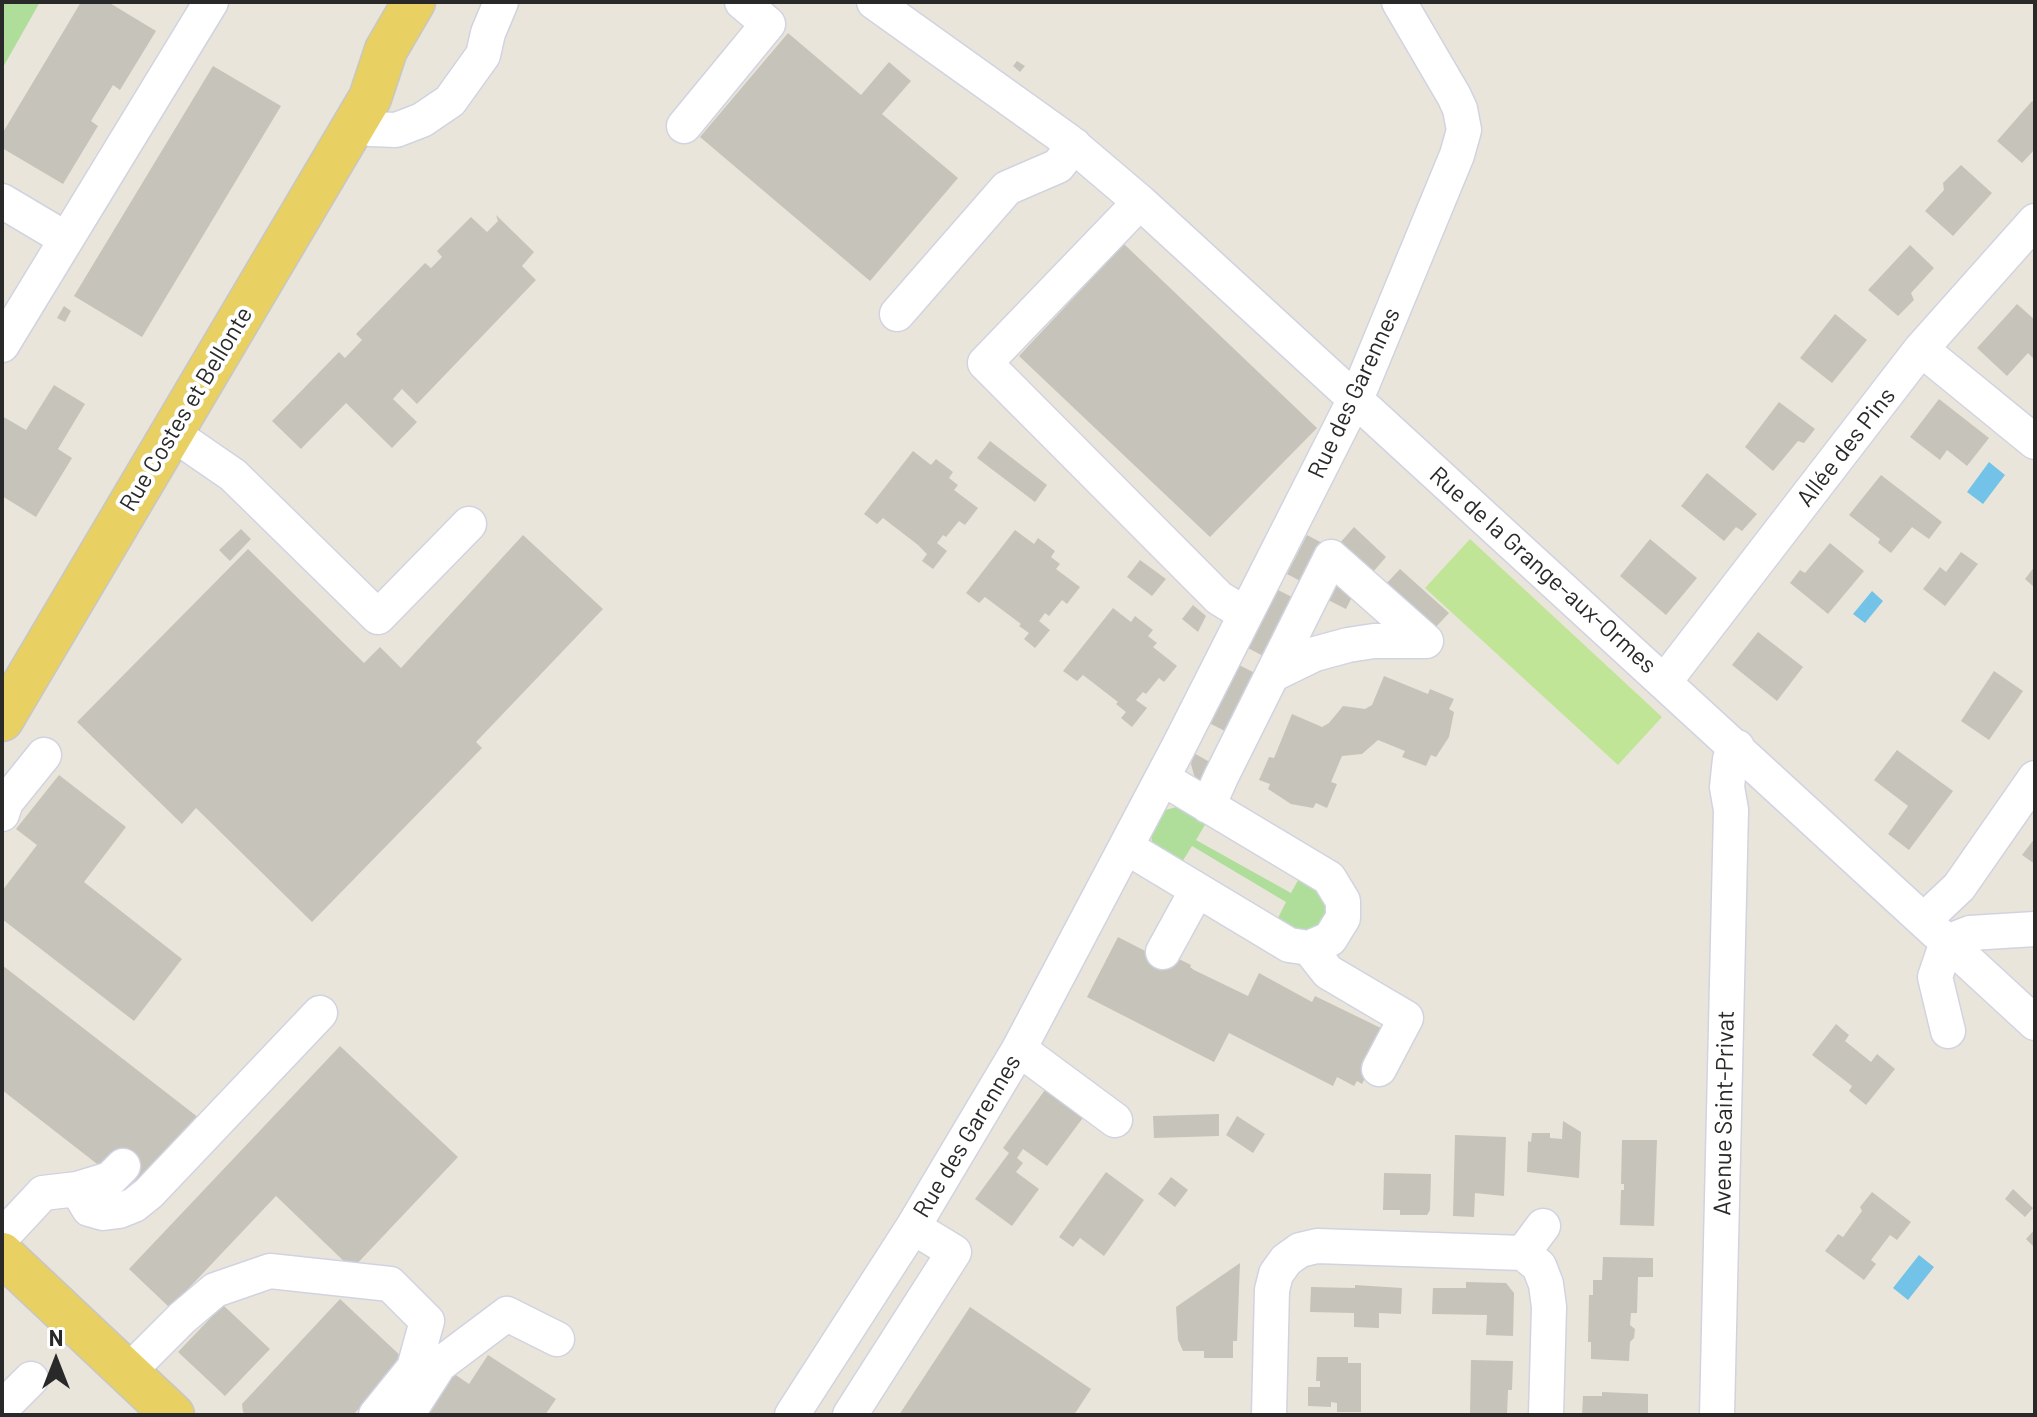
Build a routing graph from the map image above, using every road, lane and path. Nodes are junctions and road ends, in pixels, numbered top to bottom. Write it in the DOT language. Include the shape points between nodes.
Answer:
graph roads {
  1 [pos="211,2"];
  2 [pos="414,2"];
  3 [pos="428,2"];
  4 [pos="442,2"];
  5 [pos="501,2"];
  6 [pos="742,2"];
  7 [pos="874,2"];
  8 [pos="916,2"];
  9 [pos="1399,2"];
  10 [pos="363,109"];
  11 [pos="684,126"];
  12 [pos="1071,142"];
  13 [pos="2,201"];
  14 [pos="1140,202"];
  15 [pos="2035,221"];
  16 [pos="66,239"];
  17 [pos="897,314"];
  18 [pos="2,345"];
  19 [pos="1921,349"];
  20 [pos="1354,398"];
  21 [pos="172,433"];
  22 [pos="2035,442"];
  23 [pos="469,524"];
  24 [pos="1245,614"];
  25 [pos="1272,675"];
  26 [pos="1665,681"];
  27 [pos="2,720"];
  28 [pos="1737,747"];
  29 [pos="44,755"];
  30 [pos="1762,770"];
  31 [pos="1162,778"];
  32 [pos="2035,778"];
  33 [pos="3,805"];
  34 [pos="1208,806"];
  35 [pos="1731,810"];
  36 [pos="1126,847"];
  37 [pos="1197,890"];
  38 [pos="2035,929"];
  39 [pos="1936,931"];
  40 [pos="1309,948"];
  41 [pos="1163,952"];
  42 [pos="320,1013"];
  43 [pos="2035,1023"];
  44 [pos="1948,1031"];
  45 [pos="1019,1049"];
  46 [pos="1379,1069"];
  47 [pos="1115,1120"];
  48 [pos="123,1166"];
  49 [pos="77,1189"];
  50 [pos="913,1227"];
  51 [pos="5,1258"];
  52 [pos="557,1339"];
  53 [pos="128,1372"];
  54 [pos="31,1379"];
  55 [pos="2,1408"];
  56 [pos="173,1415"];
  57 [pos="376,1415"];
  58 [pos="407,1415"];
  59 [pos="792,1415"];
  60 [pos="850,1415"];
  61 [pos="1269,1415"];
  62 [pos="1546,1415"];
  63 [pos="1717,1415"];
  1 -- 16 [label="street"];
  2 -- 10 [label="main road, Rue Costes et Bellonte" via="386,50"];
  3 -- 10 [label="street"];
  4 -- 10 [label="main road, Rue Costes et Bellonte" via="407,60"];
  5 -- 10 [label="street" via="483,55 450,101 396,130 370,129"];
  6 -- 11 [label="street" via="768,24"];
  7 -- 12 [label="street, Rue de la Grange-aux-Ormes"];
  8 -- 12 [label="street, Rue de la Grange-aux-Ormes"];
  9 -- 20 [label="street, Rue des Garennes" via="1454,96 1464,130"];
  10 -- 21 [label="main road, Rue Costes et Bellonte"];
  12 -- 14 [label="street, Rue de la Grange-aux-Ormes"];
  12 -- 17 [label="street" via="1058,166 1007,188"];
  13 -- 16 [label="street"];
  14 -- 20 [label="street, Rue de la Grange-aux-Ormes"];
  14 -- 24 [label="street" via="985,363 1219,598"];
  15 -- 19 [label="street, Allée des Pins"];
  16 -- 18 [label="street"];
  19 -- 22 [label="street"];
  19 -- 26 [label="street, Allée des Pins"];
  20 -- 24 [label="street, Rue des Garennes"];
  20 -- 26 [label="street, Rue de la Grange-aux-Ormes"];
  21 -- 23 [label="street" via="233,475 378,617"];
  21 -- 27 [label="main road, Rue Costes et Bellonte"];
  24 -- 31 [label="street, Rue des Garennes"];
  25 -- 34 [label="street"];
  26 -- 28 [label="street, Rue de la Grange-aux-Ormes"];
  28 -- 30 [label="street, Rue de la Grange-aux-Ormes"];
  28 -- 35 [label="street, Avenue Saint-Privat" via="1727,787"];
  29 -- 33 [label="street"];
  30 -- 35 [label="street"];
  30 -- 39 [label="street, Rue de la Grange-aux-Ormes"];
  31 -- 34 [label="street"];
  31 -- 36 [label="street, Rue des Garennes"];
  32 -- 39 [label="street" via="1959,887"];
  34 -- 40 [label="street" via="1329,878 1343,901 1343,918 1330,939"];
  35 -- 63 [label="street, Avenue Saint-Privat"];
  36 -- 37 [label="street"];
  36 -- 45 [label="street, Rue des Garennes"];
  37 -- 40 [label="street" via="1289,945"];
  37 -- 41 [label="street"];
  38 -- 39 [label="street"];
  39 -- 43 [label="street, Rue de la Grange-aux-Ormes"];
  39 -- 44 [label="street" via="1935,977"];
  40 -- 46 [label="street" via="1328,972 1406,1018"];
  42 -- 49 [label="street" via="134,1205 103,1213 89,1209"];
  45 -- 47 [label="street"];
  45 -- 50 [label="street, Rue des Garennes"];
  48 -- 49 [label="street" via="110,1179"];
  49 -- 51 [label="street" via="43,1193"];
  50 -- 59 [label="street, Rue des Garennes"];
  50 -- 60 [label="street" via="954,1252"];
  51 -- 53 [label="main road"];
  52 -- 58 [label="street" via="507,1314 439,1365"];
  53 -- 56 [label="main road"];
  53 -- 57 [label="street" via="215,1290 270,1271 390,1284 427,1321 414,1368"];
  54 -- 55 [label="street"];
  61 -- 62 [label="street" via="1272,1290 1276,1274 1300,1250 1533,1240 1549,1307"];
}
